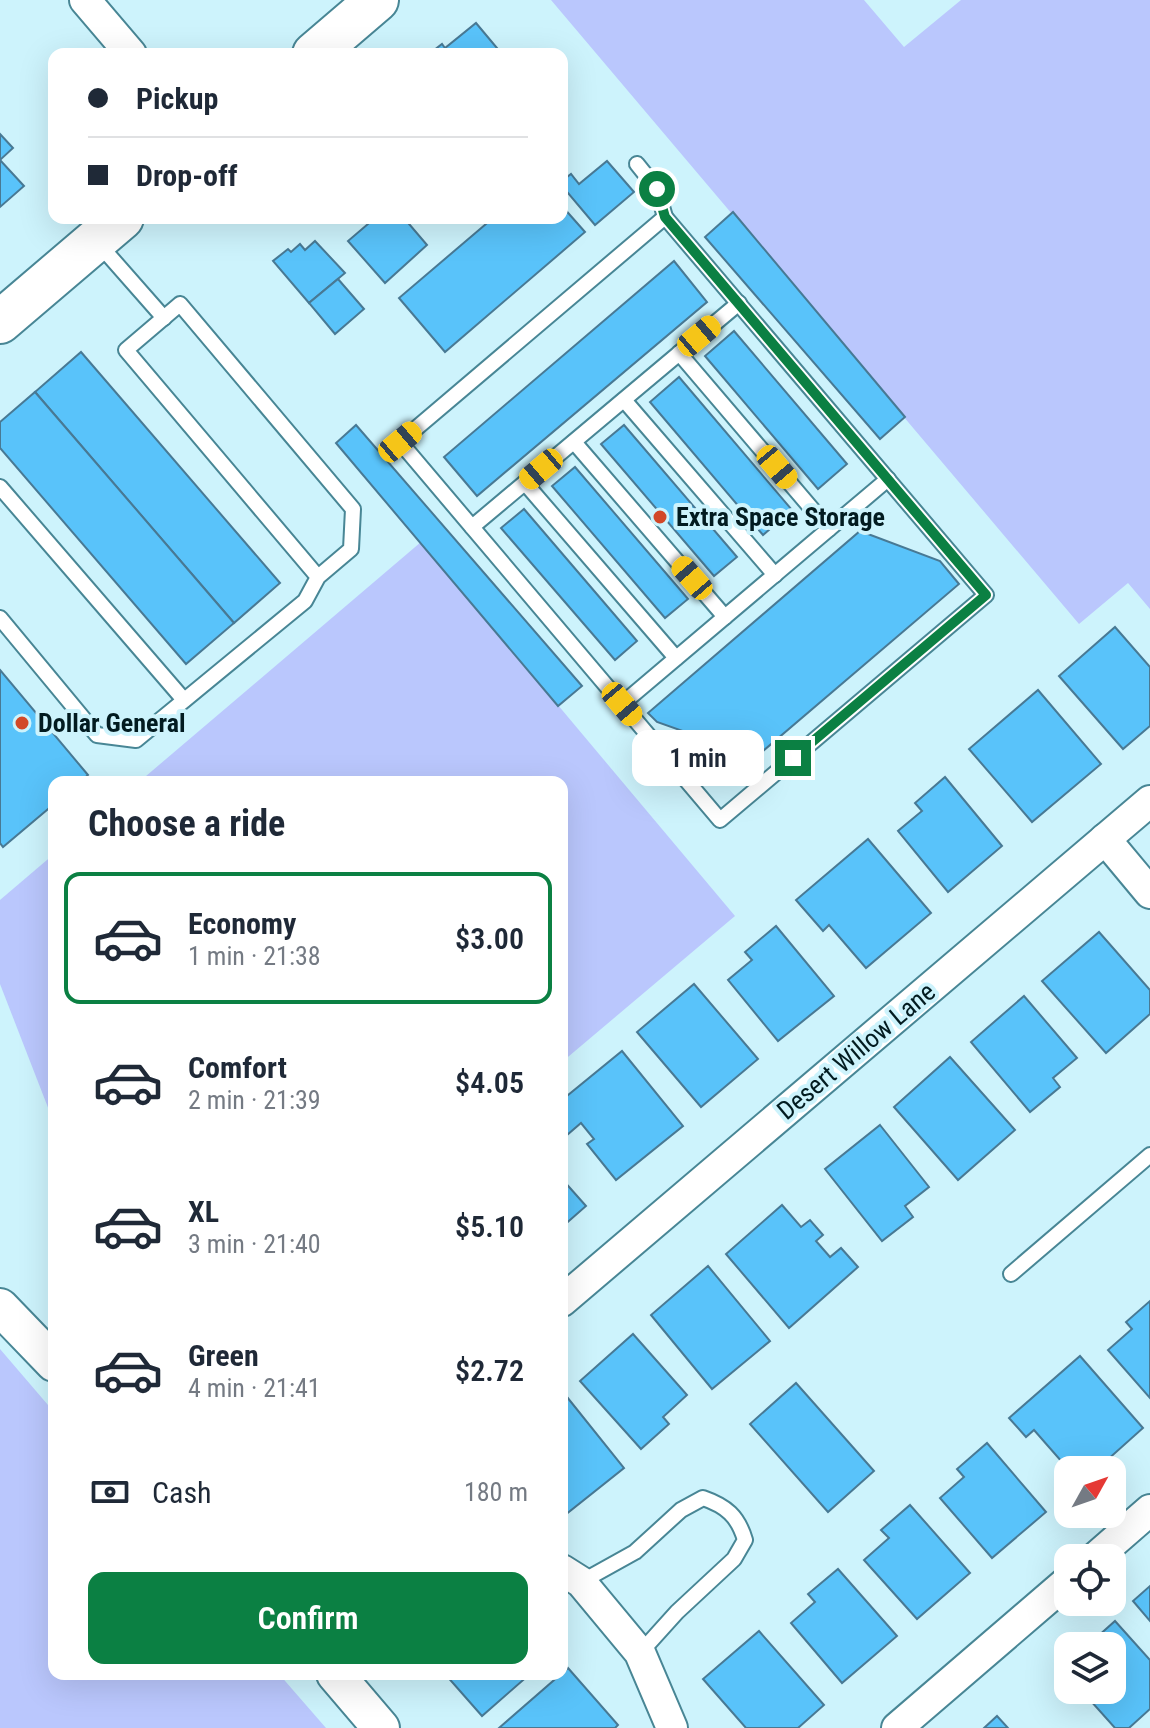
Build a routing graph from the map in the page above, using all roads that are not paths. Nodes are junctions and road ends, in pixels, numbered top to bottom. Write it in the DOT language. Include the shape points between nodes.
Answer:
graph roads {
  1 [pos="85,0"];
  2 [pos="377,0"];
  3 [pos="126,48"];
  4 [pos="321,48"];
  5 [pos="637,164"];
  6 [pos="665,217"];
  7 [pos="109,229"];
  8 [pos="739,303"];
  9 [pos="164,318"];
  10 [pos="0,322"];
  11 [pos="679,353"];
  12 [pos="624,400"];
  13 [pos="574,442"];
  14 [pos="888,479"];
  15 [pos="525,483"];
  16 [pos="0,487"];
  17 [pos="472,527"];
  18 [pos="829,529"];
  19 [pos="775,575"];
  20 [pos="318,577"];
  21 [pos="725,617"];
  22 [pos="0,618"];
  23 [pos="676,658"];
  24 [pos="184,700"];
  25 [pos="622,704"];
  26 [pos="1150,801"];
  27 [pos="1105,839"];
  28 [pos="1150,893"];
  29 [pos="1150,1155"];
  30 [pos="1011,1274"];
  31 [pos="568,1296"];
  32 [pos="0,1307"];
  33 [pos="48,1357"];
  34 [pos="1150,1510"];
  35 [pos="1111,1544"];
  36 [pos="571,1576"];
  37 [pos="1054,1593"];
  38 [pos="640,1653"];
  39 [pos="340,1680"];
  40 [pos="381,1728"];
  41 [pos="672,1728"];
  42 [pos="897,1728"];
  1 -- 3 [label="street"];
  2 -- 4 [label="main road"];
  5 -- 6 [label="lane" via="657,189"];
  6 -- 8 [label="lane"];
  6 -- 17 [label="lane" via="400,442"];
  7 -- 9 [label="lane"];
  7 -- 10 [label="main road"];
  8 -- 11 [label="lane"];
  8 -- 14 [label="lane"];
  9 -- 20 [label="lane" via="126,350"];
  9 -- 20 [label="lane" via="180,304 353,509 351,549"];
  11 -- 12 [label="lane"];
  11 -- 18 [label="lane"];
  12 -- 13 [label="lane"];
  12 -- 19 [label="lane"];
  13 -- 15 [label="lane"];
  13 -- 21 [label="lane"];
  14 -- 18 [label="lane"];
  14 -- 25 [label="lane" via="986,595 720,820"];
  15 -- 17 [label="lane"];
  15 -- 23 [label="lane"];
  16 -- 24 [label="lane"];
  17 -- 25 [label="lane"];
  18 -- 19 [label="lane"];
  19 -- 21 [label="lane"];
  20 -- 24 [label="lane" via="305,601"];
  21 -- 23 [label="lane"];
  22 -- 24 [label="lane" via="97,735 136,740"];
  23 -- 25 [label="lane"];
  26 -- 27 [label="street, Desert Willow Lane"];
  27 -- 28 [label="street"];
  27 -- 31 [label="street, Desert Willow Lane"];
  29 -- 30 [label="lane"];
  32 -- 33 [label="street"];
  34 -- 35 [label="street"];
  36 -- 38 [label="street"];
  36 -- 38 [label="lane" via="635,1552 681,1510 703,1498 722,1505 739,1522 745,1540 734,1559"];
  37 -- 42 [label="street"];
  38 -- 41 [label="street"];
  39 -- 40 [label="street"];
}
